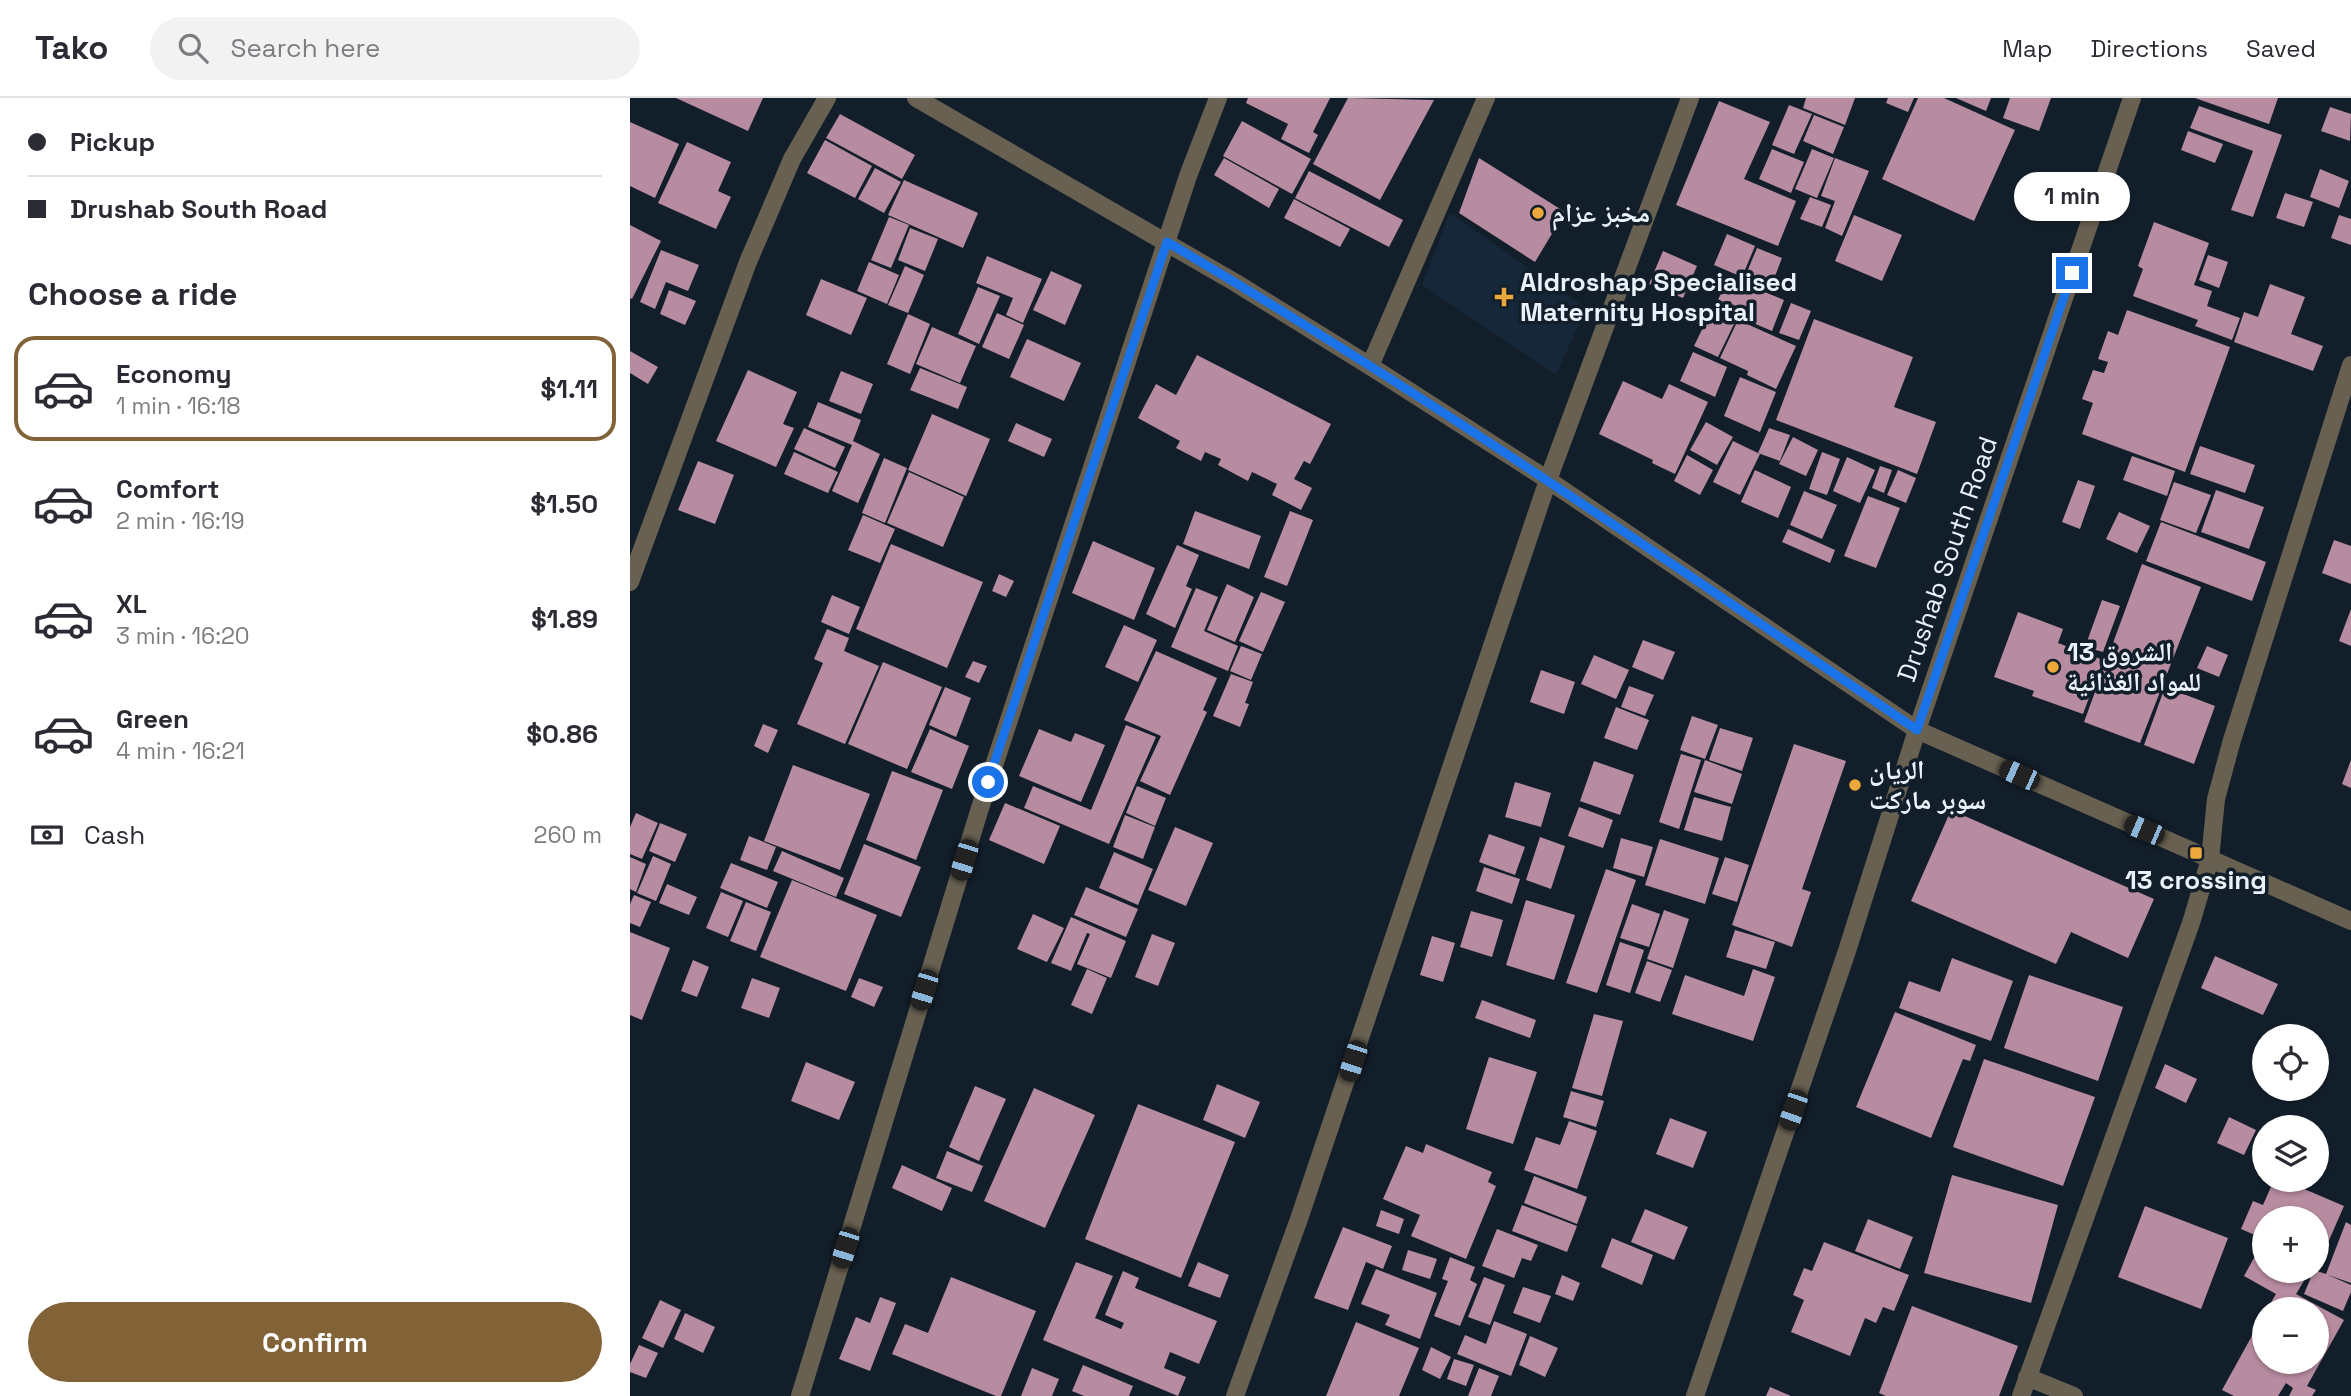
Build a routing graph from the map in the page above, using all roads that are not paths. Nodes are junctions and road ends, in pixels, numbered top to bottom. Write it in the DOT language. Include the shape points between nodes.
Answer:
graph roads {
  1 [pos="827,98"];
  2 [pos="916,98"];
  3 [pos="1218,98"];
  4 [pos="1486,98"];
  5 [pos="1690,98"];
  6 [pos="2132,98"];
  7 [pos="1167,242"];
  8 [pos="2351,365"];
  9 [pos="1370,366"];
  10 [pos="1548,480"];
  11 [pos="630,582"];
  12 [pos="1917,730"];
  13 [pos="2210,859"];
  14 [pos="2351,921"];
  15 [pos="2027,1377"];
  16 [pos="800,1396"];
  17 [pos="1235,1396"];
  18 [pos="1695,1396"];
  19 [pos="2021,1396"];
  20 [pos="2074,1396"];
  1 -- 11 [label="street" via="792,159 748,262"];
  2 -- 7 [label="street"];
  3 -- 7 [label="street"];
  4 -- 9 [label="street"];
  5 -- 10 [label="street"];
  6 -- 12 [label="street, Drushab South Road"];
  7 -- 9 [label="street"];
  7 -- 16 [label="street" via="980,808"];
  8 -- 13 [label="street" via="2232,740 2216,799"];
  9 -- 10 [label="street"];
  10 -- 12 [label="street"];
  10 -- 17 [label="street" via="1304,1206"];
  12 -- 13 [label="street"];
  12 -- 18 [label="street, Drushab South Road"];
  13 -- 14 [label="street"];
  13 -- 15 [label="street"];
  15 -- 19 [label="street"];
  15 -- 20 [label="street"];
}
